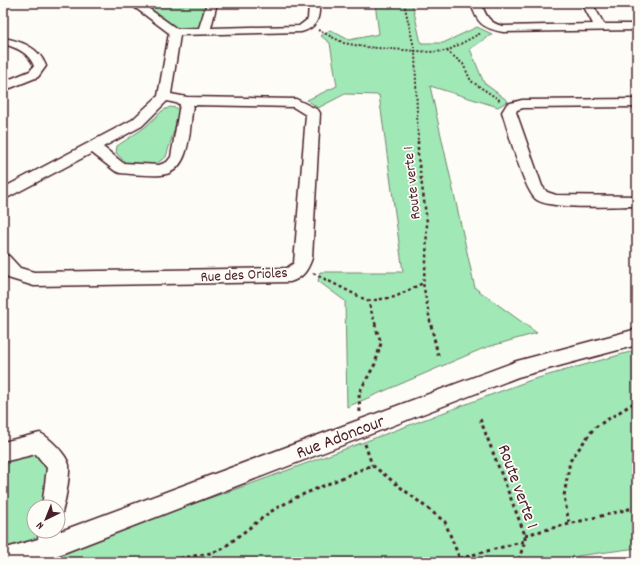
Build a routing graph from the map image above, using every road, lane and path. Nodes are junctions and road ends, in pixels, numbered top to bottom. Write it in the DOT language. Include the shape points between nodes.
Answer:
graph roads {
  1 [pos="212,3"];
  2 [pos="314,3"];
  3 [pos="404,3"];
  4 [pos="476,3"];
  5 [pos="587,3"];
  6 [pos="139,4"];
  7 [pos="309,25"];
  8 [pos="637,27"];
  9 [pos="492,28"];
  10 [pos="601,28"];
  11 [pos="204,31"];
  12 [pos="175,32"];
  13 [pos="3,41"];
  14 [pos="448,51"];
  15 [pos="414,52"];
  16 [pos="3,87"];
  17 [pos="164,97"];
  18 [pos="187,101"];
  19 [pos="637,103"];
  20 [pos="512,107"];
  21 [pos="93,147"];
  22 [pos="3,195"];
  23 [pos="637,201"];
  24 [pos="3,261"];
  25 [pos="301,267"];
  26 [pos="423,283"];
  27 [pos="368,301"];
  28 [pos="637,337"];
  29 [pos="439,359"];
  30 [pos="637,401"];
  31 [pos="480,418"];
  32 [pos="361,429"];
  33 [pos="3,452"];
  34 [pos="372,465"];
  35 [pos="54,499"];
  36 [pos="637,507"];
  37 [pos="569,523"];
  38 [pos="66,533"];
  39 [pos="525,535"];
  40 [pos="49,539"];
  41 [pos="526,541"];
  42 [pos="460,560"];
  43 [pos="3,561"];
  44 [pos="159,562"];
  45 [pos="446,562"];
  46 [pos="518,562"];
  1 -- 11 [label="street"];
  2 -- 7 [label="street" via="314,20"];
  3 -- 15 [label="path, Route verte 1"];
  4 -- 9 [label="street" via="482,20"];
  5 -- 10 [label="street"];
  6 -- 12 [label="street"];
  7 -- 11 [label="street" via="301,29"];
  7 -- 15 [label="path" via="344,43"];
  8 -- 10 [label="street"];
  9 -- 10 [label="street"];
  9 -- 14 [label="path"];
  11 -- 12 [label="street"];
  12 -- 17 [label="street"];
  13 -- 16 [label="street" via="19,44 39,60 40,66 34,74"];
  14 -- 15 [label="path"];
  14 -- 20 [label="path" via="463,64 471,81"];
  15 -- 26 [label="path, Route verte 1" via="418,157 427,222"];
  17 -- 18 [label="street"];
  17 -- 21 [label="street" via="136,123"];
  18 -- 21 [label="street" via="178,158 172,165 161,170 120,168"];
  18 -- 25 [label="street, Rue des Orioles" via="296,103 313,113 304,258"];
  19 -- 20 [label="street" via="522,104"];
  20 -- 23 [label="street" via="509,112 518,140 535,188 542,196 556,200"];
  21 -- 22 [label="street"];
  24 -- 25 [label="street, Rue des Orioles" via="14,273 34,279 290,275"];
  25 -- 27 [label="path"];
  26 -- 27 [label="path" via="395,297"];
  26 -- 29 [label="path, Route verte 1"];
  27 -- 32 [label="path" via="381,343 375,364 359,393"];
  28 -- 32 [label="street, Rue Adoncour" via="517,369"];
  30 -- 37 [label="path" via="594,428 570,461 564,496"];
  31 -- 39 [label="path, Route verte 1"];
  32 -- 34 [label="path"];
  32 -- 38 [label="street, Rue Adoncour"];
  33 -- 35 [label="street" via="40,443 58,465"];
  34 -- 42 [label="path" via="445,522"];
  34 -- 44 [label="path" via="297,497 270,512 222,549"];
  36 -- 37 [label="path"];
  37 -- 39 [label="path"];
  39 -- 41 [label="path, Route verte 1"];
  40 -- 43 [label="street, Rue Adoncour"];
  41 -- 42 [label="path"];
  41 -- 46 [label="path, Route verte 1"];
  42 -- 45 [label="path"];
}
